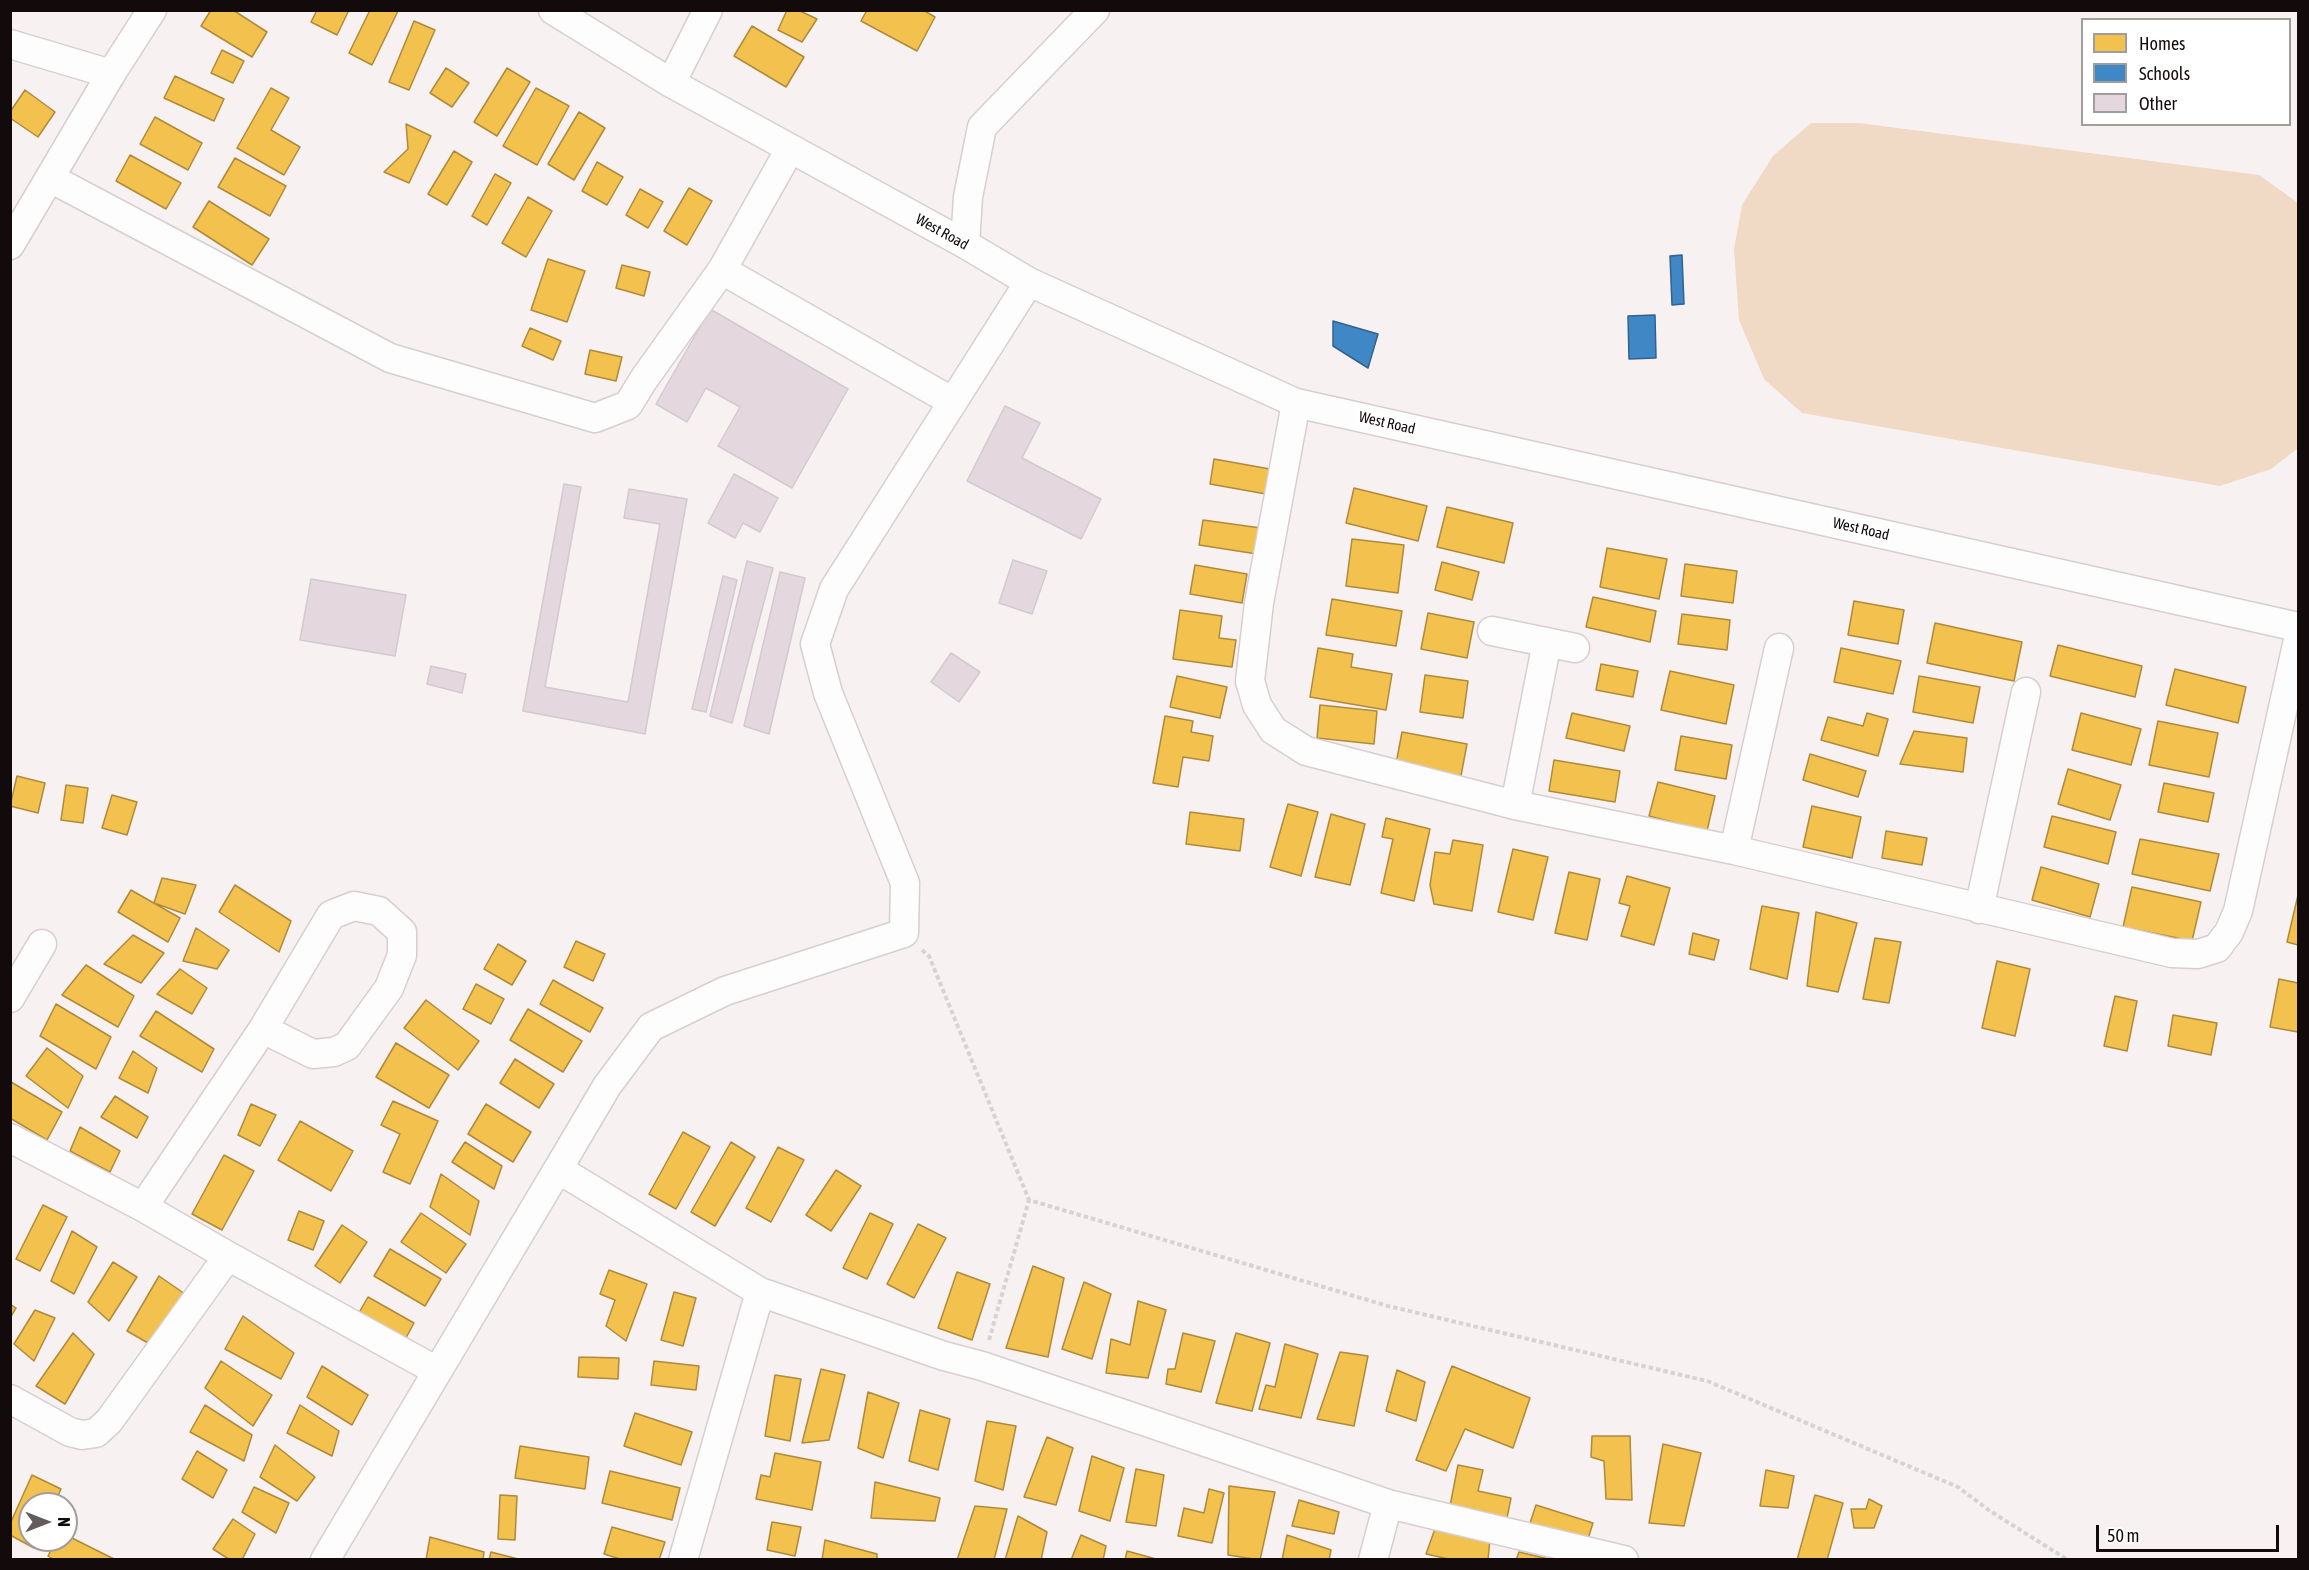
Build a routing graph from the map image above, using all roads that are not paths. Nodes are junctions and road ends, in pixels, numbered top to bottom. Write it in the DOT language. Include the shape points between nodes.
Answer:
graph roads {
  1 [pos="152,10"];
  2 [pos="553,10"];
  3 [pos="708,10"];
  4 [pos="1095,10"];
  5 [pos="10,44"];
  6 [pos="111,74"];
  7 [pos="671,83"];
  8 [pos="790,149"];
  9 [pos="50,178"];
  10 [pos="965,244"];
  11 [pos="10,245"];
  12 [pos="722,270"];
  13 [pos="1029,282"];
  14 [pos="953,402"];
  15 [pos="1296,403"];
  16 [pos="2298,627"];
  17 [pos="1492,630"];
  18 [pos="2298,640"];
  19 [pos="1547,642"];
  20 [pos="1575,648"];
  21 [pos="1779,648"];
  22 [pos="2026,692"];
  23 [pos="1515,805"];
  24 [pos="1734,850"];
  25 [pos="1980,909"];
  26 [pos="42,944"];
  27 [pos="10,998"];
  28 [pos="263,1029"];
  29 [pos="10,1137"];
  30 [pos="558,1169"];
  31 [pos="143,1207"];
  32 [pos="228,1256"];
  33 [pos="760,1292"];
  34 [pos="437,1371"];
  35 [pos="10,1399"];
  36 [pos="1388,1504"];
  37 [pos="1622,1559"];
  38 [pos="325,1560"];
  39 [pos="683,1560"];
  40 [pos="1373,1560"];
  1 -- 6 [label="street"];
  2 -- 7 [label="street, West Road"];
  3 -- 7 [label="street"];
  4 -- 10 [label="street" via="982,127 968,197"];
  5 -- 6 [label="street"];
  6 -- 9 [label="street"];
  7 -- 8 [label="street, West Road"];
  8 -- 10 [label="street, West Road"];
  8 -- 12 [label="street"];
  9 -- 11 [label="street"];
  9 -- 12 [label="street" via="390,358 596,418 628,405"];
  10 -- 13 [label="street, West Road"];
  12 -- 14 [label="street"];
  13 -- 14 [label="street"];
  13 -- 15 [label="street, West Road"];
  14 -- 30 [label="street" via="834,589 815,644 828,693 905,884 904,933 725,991 651,1027 607,1086"];
  15 -- 16 [label="street, West Road"];
  15 -- 23 [label="street" via="1259,603 1250,681 1257,705 1273,730 1306,751"];
  17 -- 19 [label="street"];
  18 -- 25 [label="street" via="2238,911 2217,948 2198,954 2172,952"];
  19 -- 20 [label="street"];
  19 -- 23 [label="street"];
  21 -- 24 [label="street"];
  22 -- 25 [label="street"];
  23 -- 24 [label="street"];
  24 -- 25 [label="street"];
  26 -- 27 [label="street"];
  28 -- 28 [label="street" via="331,915 354,906 379,911 402,932 402,955 389,988 347,1046 313,1054"];
  28 -- 31 [label="street"];
  29 -- 31 [label="street"];
  30 -- 33 [label="street"];
  30 -- 34 [label="street"];
  31 -- 32 [label="street"];
  32 -- 34 [label="street"];
  32 -- 35 [label="street" via="109,1421 96,1433 70,1432"];
  33 -- 36 [label="street"];
  33 -- 39 [label="street"];
  34 -- 38 [label="street"];
  36 -- 37 [label="street"];
  36 -- 40 [label="street"];
}
